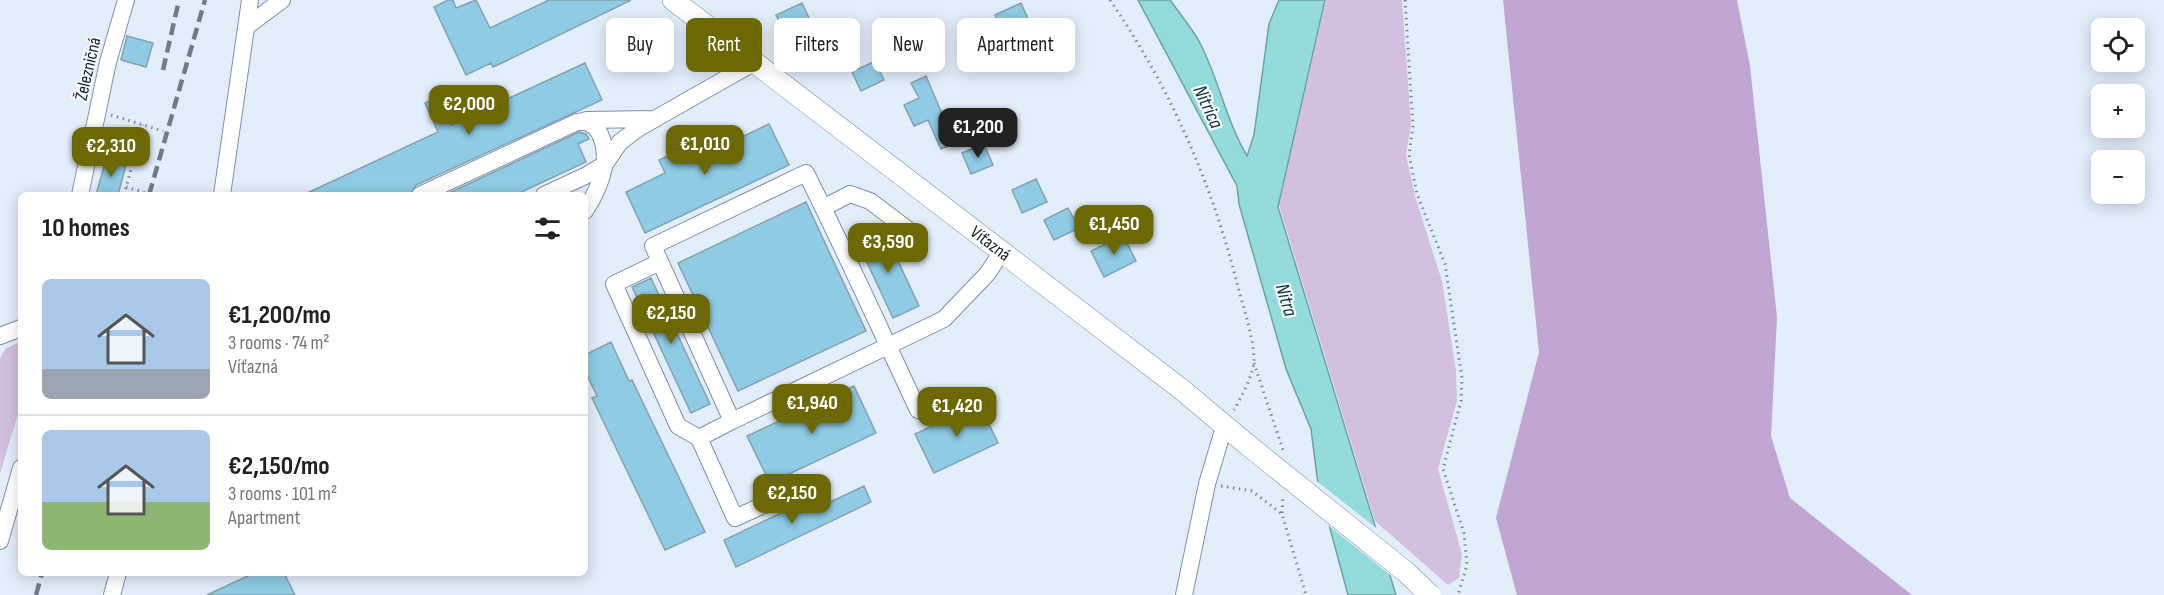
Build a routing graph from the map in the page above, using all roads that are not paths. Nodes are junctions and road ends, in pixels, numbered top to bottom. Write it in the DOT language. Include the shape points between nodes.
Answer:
graph roads {
  1 [pos="126,0"];
  2 [pos="250,0"];
  3 [pos="282,0"];
  4 [pos="673,0"];
  5 [pos="697,18"];
  6 [pos="246,27"];
  7 [pos="762,67"];
  8 [pos="737,72"];
  9 [pos="655,119"];
  10 [pos="586,120"];
  11 [pos="604,164"];
  12 [pos="81,192"];
  13 [pos="222,192"];
  14 [pos="426,192"];
  15 [pos="550,192"];
  16 [pos="588,206"];
  17 [pos="823,208"];
  18 [pos="907,229"];
  19 [pos="1002,252"];
  20 [pos="660,262"];
  21 [pos="18,329"];
  22 [pos="0,336"];
  23 [pos="888,347"];
  24 [pos="918,410"];
  25 [pos="732,421"];
  26 [pos="1224,427"];
  27 [pos="699,438"];
  28 [pos="18,478"];
  29 [pos="801,488"];
  30 [pos="0,541"];
  31 [pos="117,576"];
  32 [pos="112,595"];
  33 [pos="1184,595"];
  34 [pos="1430,595"];
  1 -- 12 [label="street, Železničná" via="108,62"];
  2 -- 6 [label="street"];
  3 -- 6 [label="street"];
  4 -- 5 [label="main road, Víťazná"];
  6 -- 13 [label="street"];
  7 -- 19 [label="main road, Víťazná"];
  8 -- 9 [label="street"];
  9 -- 10 [label="street"];
  9 -- 11 [label="street" via="620,142"];
  10 -- 11 [label="street" via="599,130"];
  10 -- 14 [label="street"];
  11 -- 15 [label="street"];
  11 -- 16 [label="street"];
  17 -- 18 [label="street" via="850,194 870,201"];
  17 -- 20 [label="street" via="806,173 653,246"];
  17 -- 23 [label="street"];
  19 -- 23 [label="street" via="945,319"];
  19 -- 26 [label="main road, Víťazná"];
  20 -- 25 [label="street"];
  20 -- 27 [label="street" via="614,284 678,426"];
  21 -- 22 [label="street"];
  23 -- 24 [label="street"];
  23 -- 25 [label="street"];
  25 -- 27 [label="street"];
  26 -- 33 [label="street" via="1207,484"];
  26 -- 34 [label="main road, Víťazná, bridge"];
  27 -- 29 [label="street" via="735,518"];
  28 -- 30 [label="street"];
  31 -- 32 [label="street"];
}
